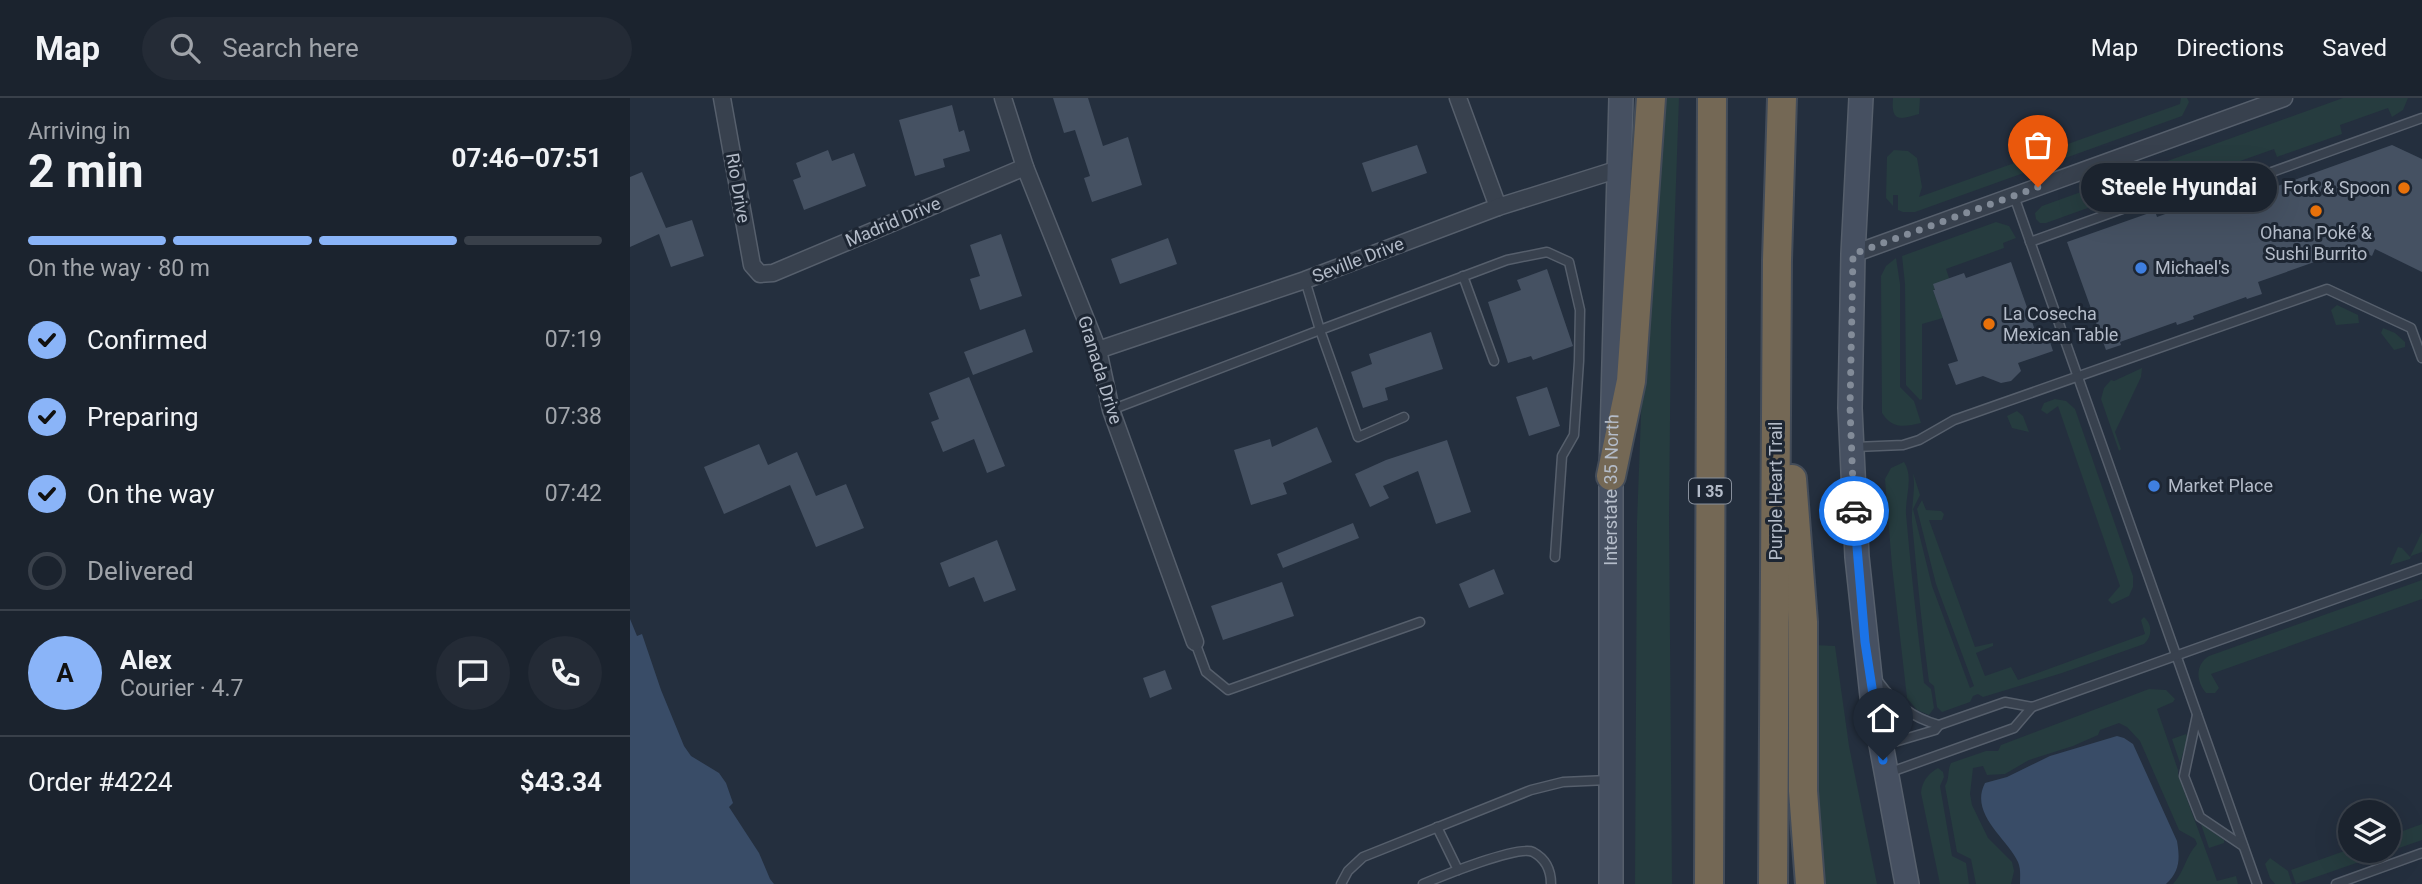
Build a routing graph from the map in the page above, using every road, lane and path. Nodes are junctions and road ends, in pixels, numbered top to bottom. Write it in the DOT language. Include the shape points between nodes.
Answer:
graph roads {
  1 [pos="722,98"];
  2 [pos="1003,98"];
  3 [pos="1458,98"];
  4 [pos="1621,98"];
  5 [pos="1651,98"];
  6 [pos="1712,98"];
  7 [pos="1782,98"];
  8 [pos="1861,98"];
  9 [pos="2284,98"];
  10 [pos="2422,118"];
  11 [pos="1025,167"];
  12 [pos="1619,169"];
  13 [pos="2014,196"];
  14 [pos="1498,208"];
  15 [pos="2030,242"];
  16 [pos="1853,254"];
  17 [pos="1777,260"];
  18 [pos="760,274"];
  19 [pos="1463,276"];
  20 [pos="1305,280"];
  21 [pos="1320,330"];
  22 [pos="1098,351"];
  23 [pos="2422,358"];
  24 [pos="1494,361"];
  25 [pos="2078,377"];
  26 [pos="1111,410"];
  27 [pos="1404,417"];
  28 [pos="1852,447"];
  29 [pos="1611,476"];
  30 [pos="1555,557"];
  31 [pos="2422,568"];
  32 [pos="1420,622"];
  33 [pos="1195,642"];
  34 [pos="2176,655"];
  35 [pos="1868,667"];
  36 [pos="2032,707"];
  37 [pos="2197,715"];
  38 [pos="1939,725"];
  39 [pos="1881,746"];
  40 [pos="1885,774"];
  41 [pos="1611,780"];
  42 [pos="1437,827"];
  43 [pos="2244,846"];
  44 [pos="2422,853"];
  45 [pos="1458,870"];
  46 [pos="1341,884"];
  47 [pos="1423,884"];
  48 [pos="1551,884"];
  49 [pos="1611,884"];
  50 [pos="1709,884"];
  51 [pos="1773,884"];
  52 [pos="1810,884"];
  53 [pos="1907,884"];
  54 [pos="2257,884"];
  55 [pos="2336,884"];
  1 -- 18 [label="street, Rio Drive" via="752,265"];
  2 -- 11 [label="street, Granada Drive"];
  3 -- 14 [label="street"];
  4 -- 12 [label="main road, Interstate 35 North"];
  5 -- 29 [label="highway" via="1631,381"];
  6 -- 50 [label="highway, I 35"];
  7 -- 17 [label="highway, Purple Heart Trail"];
  8 -- 16 [label="main road"];
  9 -- 13 [label="street"];
  10 -- 15 [label="lane" via="2234,186 2221,184 2150,199"];
  11 -- 18 [label="street, Madrid Drive" via="773,273"];
  11 -- 22 [label="street, Granada Drive"];
  12 -- 14 [label="street, Seville Drive"];
  12 -- 29 [label="main road, Interstate 35 North"];
  13 -- 15 [label="lane"];
  13 -- 16 [label="street"];
  14 -- 20 [label="street, Seville Drive"];
  15 -- 25 [label="lane"];
  16 -- 28 [label="main road"];
  17 -- 51 [label="highway, Purple Heart Trail"];
  17 -- 52 [label="highway" via="1803,622 1803,791"];
  19 -- 21 [label="lane"];
  19 -- 24 [label="lane"];
  19 -- 30 [label="lane" via="1548,252 1569,262 1580,310 1580,361 1574,435 1562,456"];
  20 -- 21 [label="lane"];
  20 -- 22 [label="street, Seville Drive"];
  21 -- 26 [label="lane"];
  21 -- 27 [label="lane" via="1358,437"];
  22 -- 26 [label="street, Granada Drive"];
  23 -- 25 [label="lane" via="2411,328 2327,289"];
  25 -- 28 [label="lane" via="1954,420 1912,443"];
  25 -- 34 [label="lane"];
  26 -- 33 [label="street, Granada Drive"];
  28 -- 35 [label="main road"];
  29 -- 41 [label="main road, Interstate 35 North"];
  31 -- 34 [label="lane"];
  32 -- 33 [label="lane" via="1228,690 1206,672"];
  34 -- 36 [label="lane"];
  34 -- 37 [label="lane"];
  35 -- 38 [label="lane" via="1900,707"];
  35 -- 39 [label="main road"];
  36 -- 38 [label="lane" via="2005,702"];
  36 -- 40 [label="lane" via="2014,728"];
  37 -- 43 [label="lane"];
  37 -- 43 [label="lane" via="2184,772 2197,813"];
  38 -- 39 [label="lane"];
  39 -- 40 [label="main road"];
  40 -- 53 [label="main road"];
  41 -- 42 [label="lane" via="1563,782 1531,790"];
  41 -- 49 [label="main road, Interstate 35 North"];
  42 -- 45 [label="lane"];
  42 -- 46 [label="lane" via="1363,857"];
  43 -- 54 [label="lane"];
  44 -- 55 [label="lane"];
  45 -- 47 [label="lane"];
  45 -- 48 [label="lane" via="1532,851 1551,872"];
}
